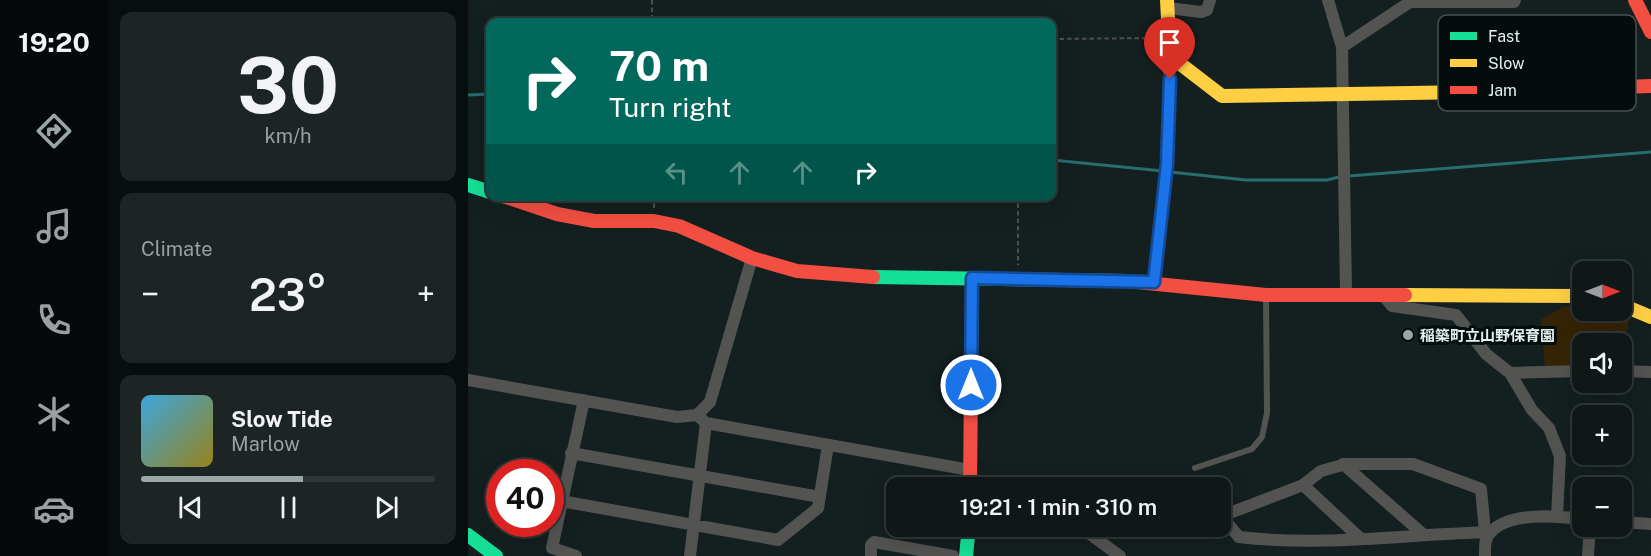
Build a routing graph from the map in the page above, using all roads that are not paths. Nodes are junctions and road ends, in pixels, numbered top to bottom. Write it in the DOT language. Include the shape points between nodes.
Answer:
graph roads {
  1 [pos="1210,0"];
  2 [pos="1328,0"];
  3 [pos="1515,0"];
  4 [pos="1635,0"];
  5 [pos="1410,1"];
  6 [pos="1167,4"];
  7 [pos="1651,32"];
  8 [pos="1342,47"];
  9 [pos="1170,56"];
  10 [pos="1636,86"];
  11 [pos="1651,86"];
  12 [pos="1438,93"];
  13 [pos="1344,96"];
  14 [pos="468,185"];
  15 [pos="486,191"];
  16 [pos="518,201"];
  17 [pos="752,258"];
  18 [pos="972,278"];
  19 [pos="1154,282"];
  20 [pos="1346,293"];
  21 [pos="1382,294"];
  22 [pos="1266,295"];
  23 [pos="1572,296"];
  24 [pos="1632,309"];
  25 [pos="1651,317"];
  26 [pos="1572,371"];
  27 [pos="1632,371"];
  28 [pos="1651,372"];
  29 [pos="1510,373"];
  30 [pos="468,380"];
  31 [pos="584,400"];
  32 [pos="702,419"];
  33 [pos="828,445"];
  34 [pos="571,453"];
  35 [pos="1343,465"];
  36 [pos="1195,468"];
  37 [pos="970,470"];
  38 [pos="700,476"];
  39 [pos="970,477"];
  40 [pos="1303,485"];
  41 [pos="564,487"];
  42 [pos="820,497"];
  43 [pos="564,502"];
  44 [pos="1231,512"];
  45 [pos="1557,516"];
  46 [pos="1572,518"];
  47 [pos="1632,523"];
  48 [pos="1651,524"];
  49 [pos="694,525"];
  50 [pos="1231,528"];
  51 [pos="1488,532"];
  52 [pos="468,535"];
  53 [pos="1424,535"];
  54 [pos="554,537"];
  55 [pos="968,537"];
  56 [pos="1095,537"];
  57 [pos="1589,537"];
  58 [pos="1360,538"];
  59 [pos="496,556"];
  60 [pos="576,556"];
  61 [pos="690,556"];
  62 [pos="871,556"];
  63 [pos="953,556"];
  64 [pos="966,556"];
  65 [pos="1120,556"];
  66 [pos="1485,556"];
  67 [pos="1588,556"];
  1 -- 6 [label="street" via="1207,10 1201,12"];
  2 -- 8 [label="street"];
  3 -- 5 [label="street"];
  4 -- 7 [label="street"];
  5 -- 8 [label="street"];
  6 -- 9 [label="street"];
  8 -- 13 [label="street"];
  9 -- 13 [label="street" via="1222,96"];
  9 -- 19 [label="street" via="1167,164"];
  10 -- 11 [label="street"];
  12 -- 13 [label="street"];
  13 -- 20 [label="street"];
  14 -- 15 [label="street"];
  16 -- 17 [label="street" via="594,221 654,221 679,226"];
  17 -- 18 [label="street" via="797,271 845,277"];
  17 -- 32 [label="street"];
  18 -- 19 [label="street"];
  18 -- 37 [label="street"];
  19 -- 22 [label="street"];
  20 -- 21 [label="street"];
  20 -- 22 [label="street"];
  21 -- 23 [label="street"];
  21 -- 29 [label="street" via="1392,306 1456,315 1486,354"];
  22 -- 36 [label="lane" via="1267,413 1262,437 1252,449"];
  24 -- 25 [label="street"];
  26 -- 29 [label="street"];
  27 -- 28 [label="street"];
  29 -- 45 [label="street" via="1532,410 1549,428 1560,456"];
  30 -- 31 [label="street"];
  31 -- 32 [label="street"];
  31 -- 34 [label="street"];
  32 -- 33 [label="street"];
  32 -- 38 [label="street"];
  33 -- 37 [label="street"];
  33 -- 42 [label="street"];
  34 -- 38 [label="street"];
  34 -- 41 [label="street"];
  35 -- 40 [label="street" via="1321,471"];
  35 -- 51 [label="street" via="1413,464 1480,489"];
  35 -- 53 [label="street"];
  37 -- 39 [label="street"];
  38 -- 42 [label="street"];
  38 -- 49 [label="street"];
  40 -- 44 [label="street"];
  40 -- 58 [label="street"];
  42 -- 49 [label="street" via="818,508 778,540"];
  43 -- 49 [label="street"];
  45 -- 46 [label="street"];
  45 -- 51 [label="street" via="1535,516"];
  47 -- 48 [label="street"];
  49 -- 61 [label="street"];
  50 -- 58 [label="street" via="1239,537"];
  51 -- 53 [label="street"];
  51 -- 66 [label="street"];
  52 -- 59 [label="street"];
  53 -- 58 [label="street"];
  54 -- 60 [label="street" via="552,548"];
  55 -- 64 [label="street"];
  56 -- 65 [label="street"];
  57 -- 67 [label="street"];
  62 -- 63 [label="street" via="874,542"];
}
